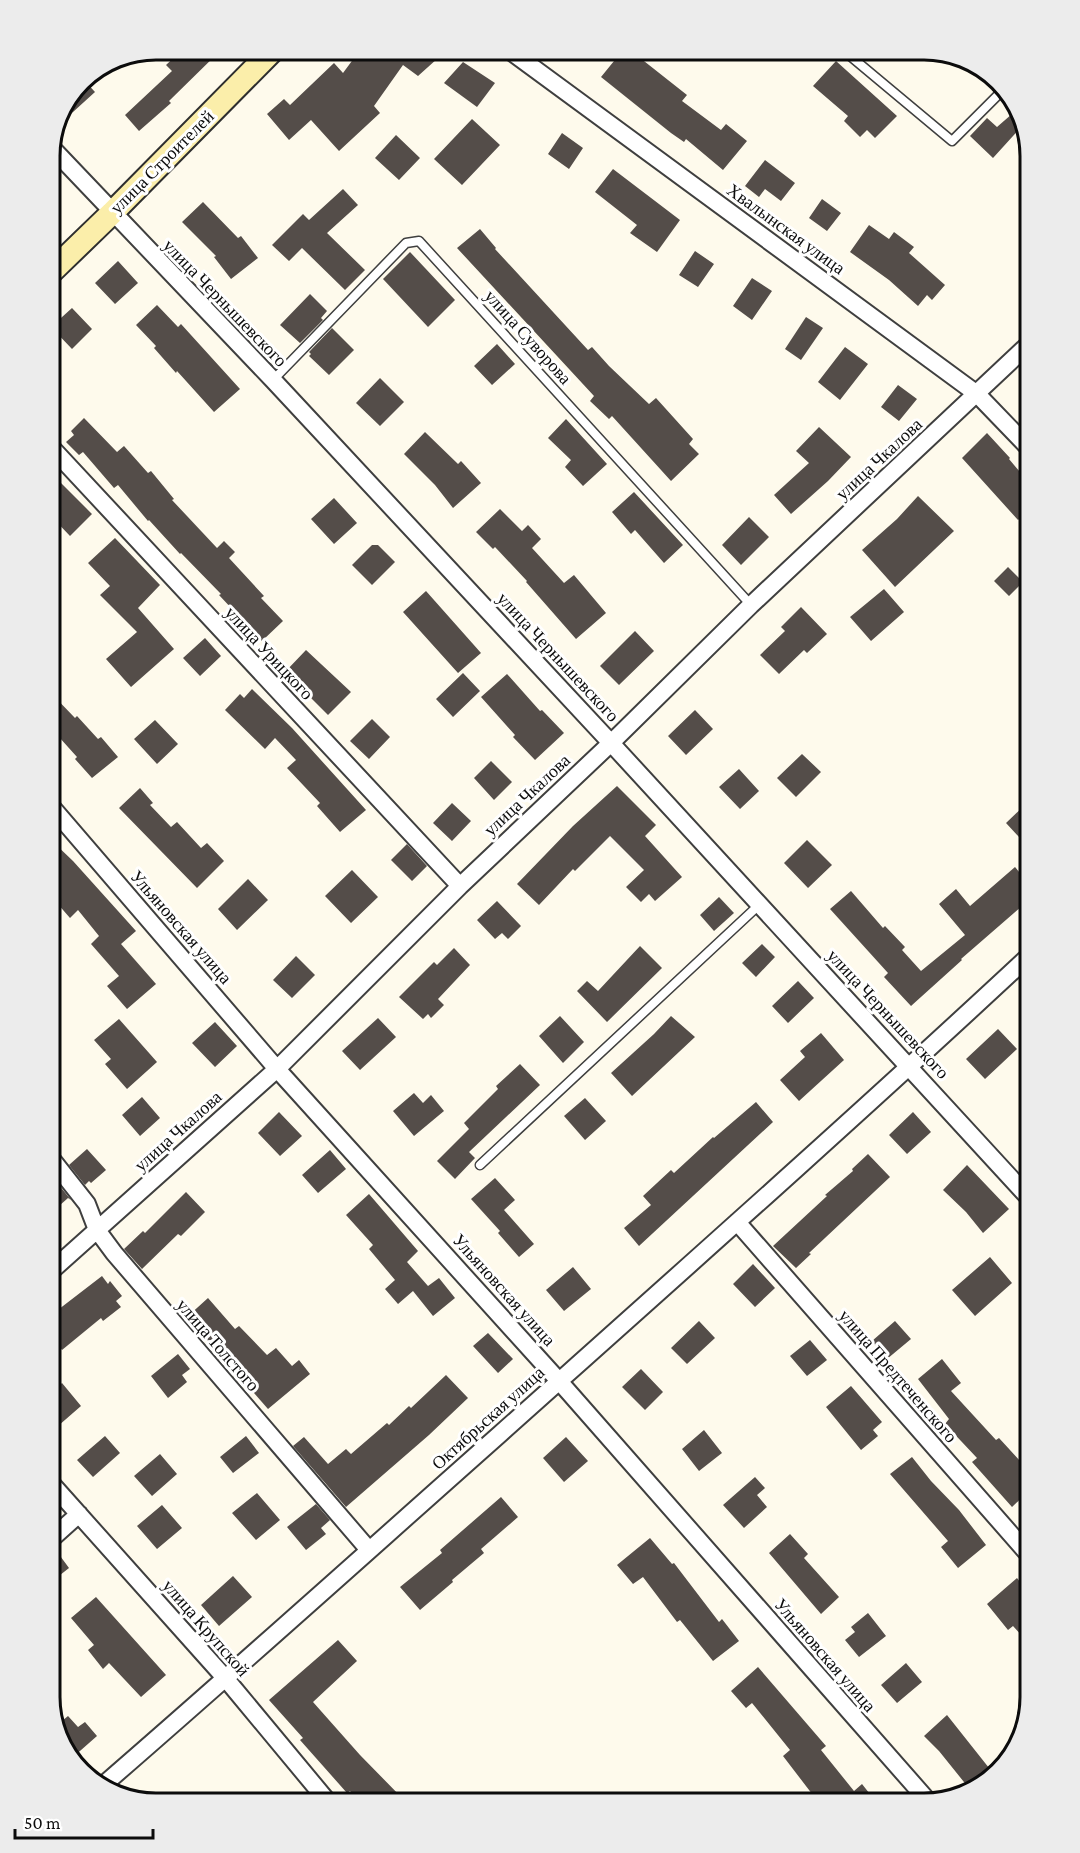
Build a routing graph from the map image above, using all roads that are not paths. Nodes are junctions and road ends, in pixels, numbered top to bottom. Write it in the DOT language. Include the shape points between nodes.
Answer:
graph roads {
  1 [pos="263,60"];
  2 [pos="523,60"];
  3 [pos="855,60"];
  4 [pos="998,95"];
  5 [pos="60,157"];
  6 [pos="112,213"];
  7 [pos="60,263"];
  8 [pos="1020,353"];
  9 [pos="273,380"];
  10 [pos="977,394"];
  11 [pos="1020,439"];
  12 [pos="60,457"];
  13 [pos="751,605"];
  14 [pos="611,743"];
  15 [pos="60,816"];
  16 [pos="460,886"];
  17 [pos="759,904"];
  18 [pos="1020,964"];
  19 [pos="910,1067"];
  20 [pos="277,1069"];
  21 [pos="480,1165"];
  22 [pos="60,1170"];
  23 [pos="1020,1188"];
  24 [pos="737,1222"];
  25 [pos="97,1230"];
  26 [pos="60,1263"];
  27 [pos="559,1381"];
  28 [pos="60,1493"];
  29 [pos="79,1514"];
  30 [pos="60,1531"];
  31 [pos="1020,1545"];
  32 [pos="369,1550"];
  33 [pos="226,1679"];
  34 [pos="108,1780"];
  35 [pos="321,1793"];
  36 [pos="920,1793"];
  1 -- 6 [label="street, улица Строителей"];
  2 -- 10 [label="street, Хвалынская улица"];
  3 -- 4 [label="lane" via="952,141"];
  5 -- 6 [label="street, улица Чернышевского"];
  6 -- 7 [label="street, улица Строителей"];
  6 -- 9 [label="street, улица Чернышевского"];
  8 -- 10 [label="street, улица Чкалова"];
  9 -- 13 [label="lane, улица Суворова" via="406,243 419,241"];
  9 -- 14 [label="street, улица Чернышевского"];
  10 -- 11 [label="street, Хвалынская улица"];
  10 -- 13 [label="street, улица Чкалова"];
  12 -- 16 [label="street, улица Урицкого"];
  13 -- 14 [label="street, улица Чкалова"];
  14 -- 16 [label="street, улица Чкалова"];
  14 -- 17 [label="street, улица Чернышевского"];
  15 -- 20 [label="street, Ульяновская улица"];
  16 -- 20 [label="street, улица Чкалова"];
  17 -- 19 [label="street, улица Чернышевского"];
  17 -- 21 [label="lane"];
  18 -- 19 [label="street, Октябрьская улица"];
  19 -- 23 [label="street, улица Чернышевского"];
  19 -- 24 [label="street, Октябрьская улица"];
  20 -- 25 [label="street, улица Чкалова"];
  20 -- 27 [label="street, Ульяновская улица"];
  22 -- 25 [label="street, улица Толстого" via="87,1204"];
  24 -- 27 [label="street, Октябрьская улица"];
  24 -- 31 [label="street, улица Предтеченского"];
  25 -- 26 [label="street, улица Чкалова"];
  25 -- 32 [label="street, улица Толстого"];
  27 -- 32 [label="street, Октябрьская улица"];
  27 -- 36 [label="street, Ульяновская улица"];
  28 -- 29 [label="street, улица Крупской"];
  29 -- 30 [label="street"];
  29 -- 33 [label="street, улица Крупской"];
  32 -- 33 [label="street, Октябрьская улица"];
  33 -- 34 [label="street, Октябрьская улица"];
  33 -- 35 [label="street, улица Крупской"];
}
